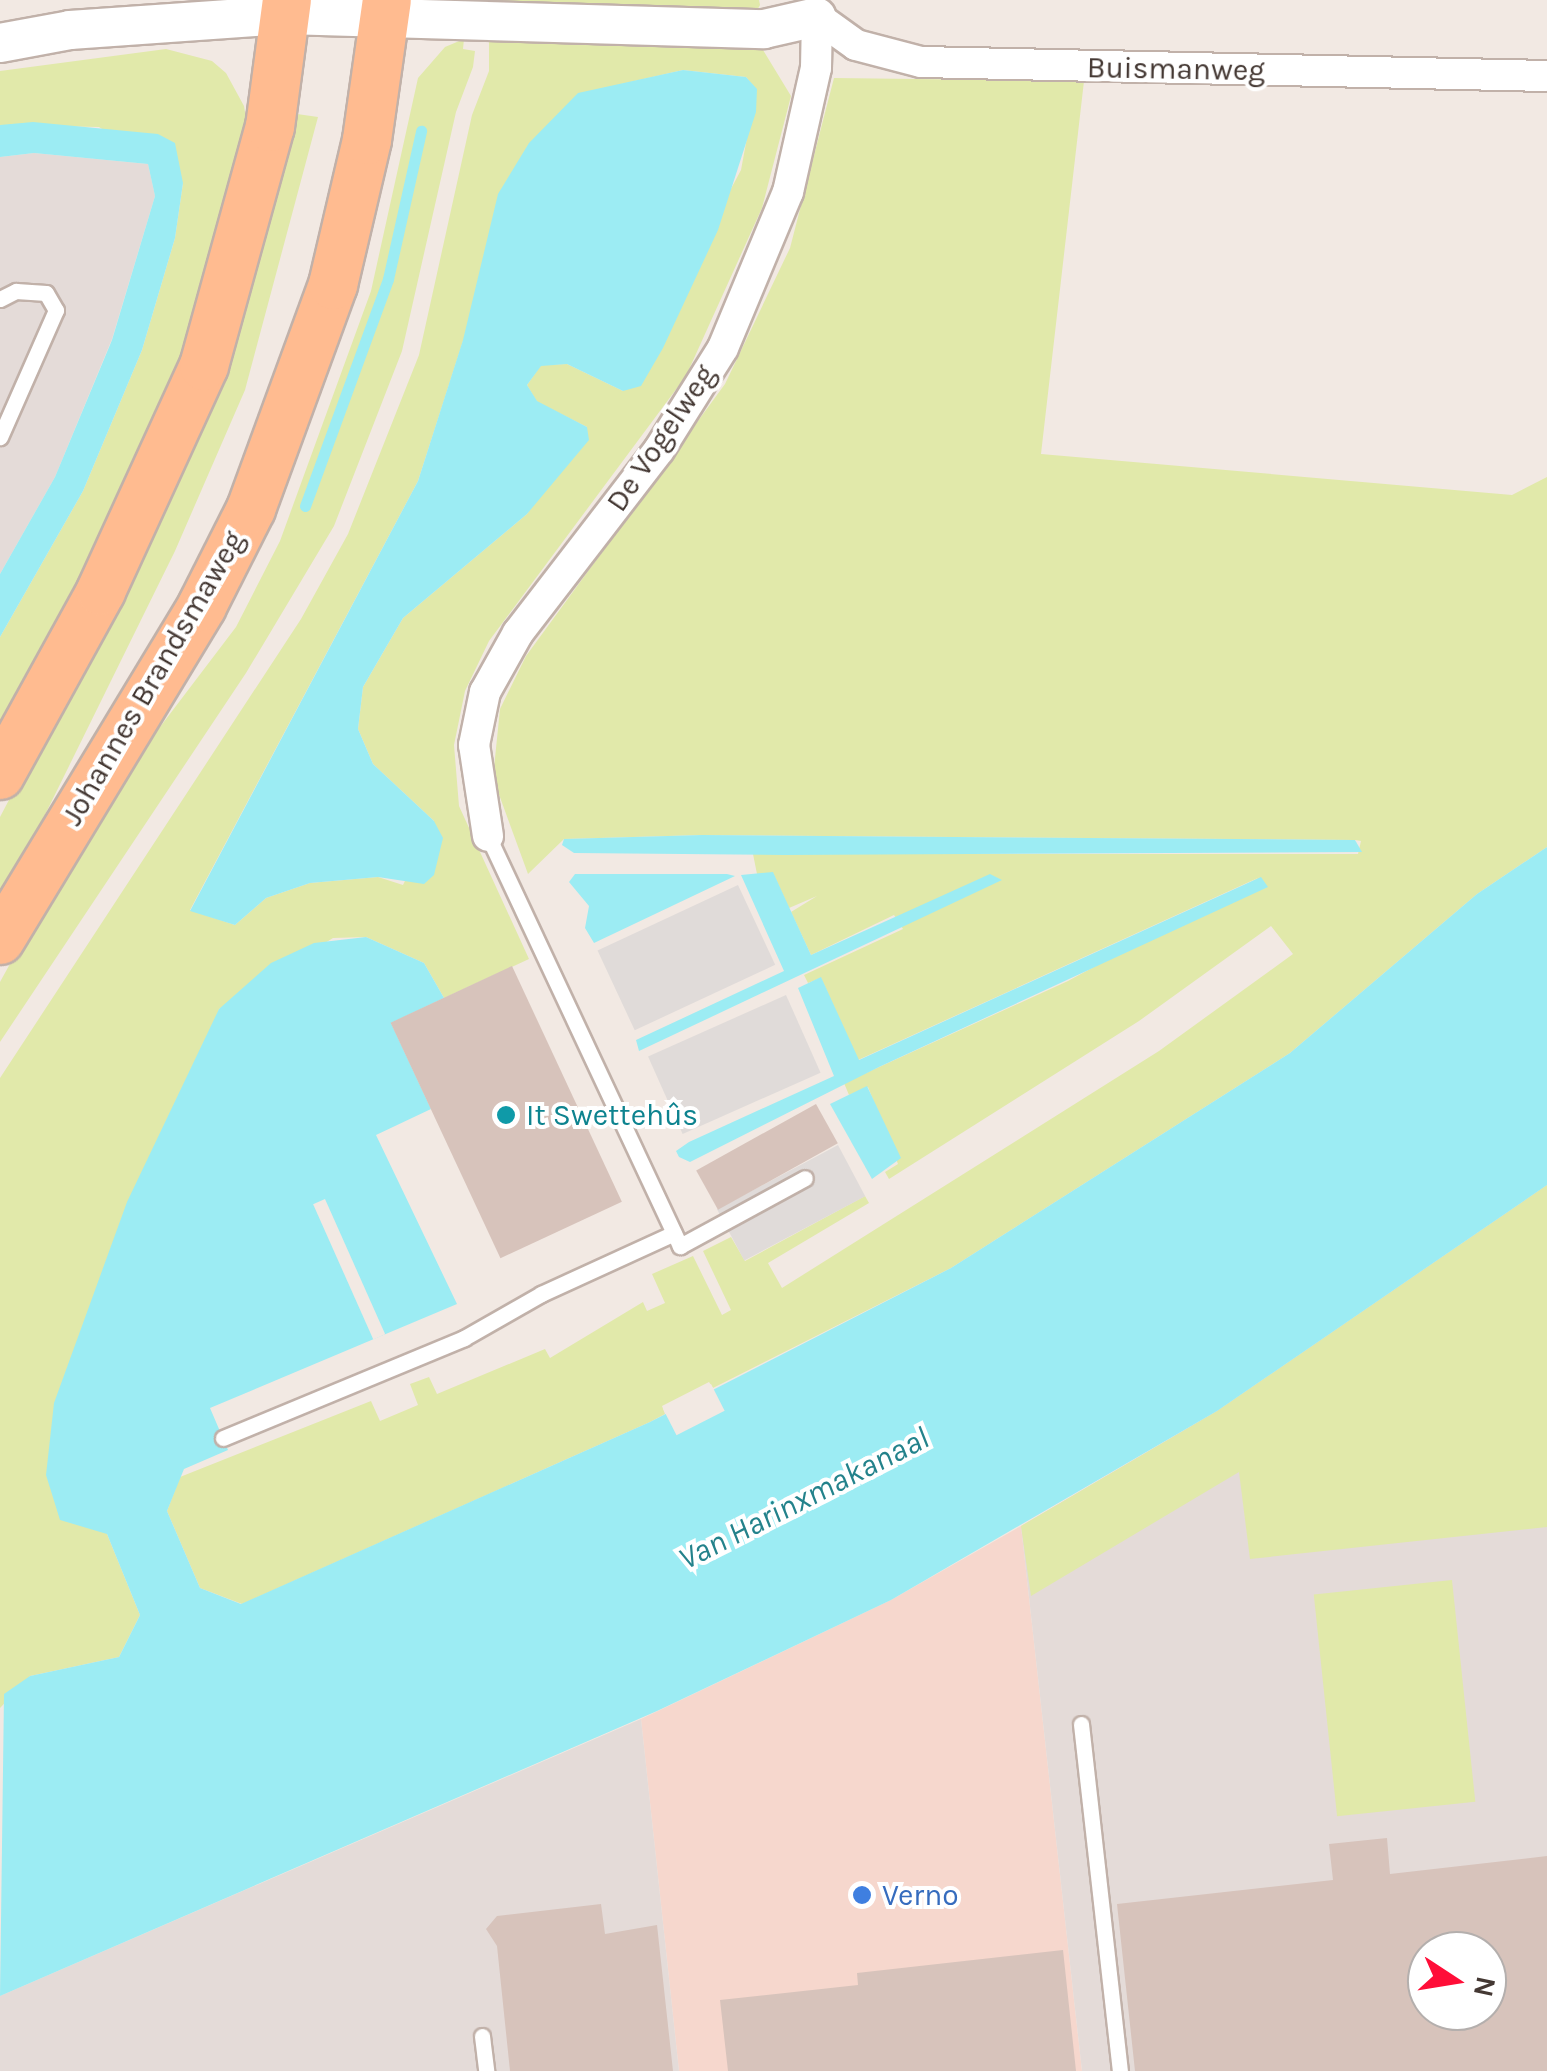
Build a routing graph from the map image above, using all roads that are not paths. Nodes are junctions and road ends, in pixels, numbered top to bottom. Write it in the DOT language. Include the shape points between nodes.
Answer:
graph roads {
  1 [pos="811,5"];
  2 [pos="286,7"];
  3 [pos="386,8"];
  4 [pos="0,43"];
  5 [pos="1547,76"];
  6 [pos="0,299"];
  7 [pos="0,437"];
  8 [pos="0,775"];
  9 [pos="488,836"];
  10 [pos="0,940"];
  11 [pos="806,1178"];
  12 [pos="674,1233"];
  13 [pos="223,1438"];
  14 [pos="1081,1724"];
  15 [pos="482,2036"];
  16 [pos="486,2071"];
  17 [pos="1120,2071"];
  1 -- 3 [label="street" via="764,29"];
  1 -- 5 [label="street, Buismanweg" via="856,45 921,62"];
  1 -- 9 [label="street, De Vogelweg" via="802,142 740,314 659,450 518,633 484,692 474,759"];
  2 -- 3 [label="street"];
  2 -- 4 [label="street"];
  2 -- 8 [label="main road" via="250,215 204,366 117,560"];
  3 -- 10 [label="main road, Johannes Brandsmaweg" via="366,140 332,285 251,509 160,679"];
  6 -- 7 [label="lane" via="16,291 46,293 56,310"];
  9 -- 12 [label="lane"];
  11 -- 12 [label="lane" via="680,1246"];
  12 -- 13 [label="lane" via="540,1294 464,1338"];
  14 -- 17 [label="lane"];
  15 -- 16 [label="lane"];
}
